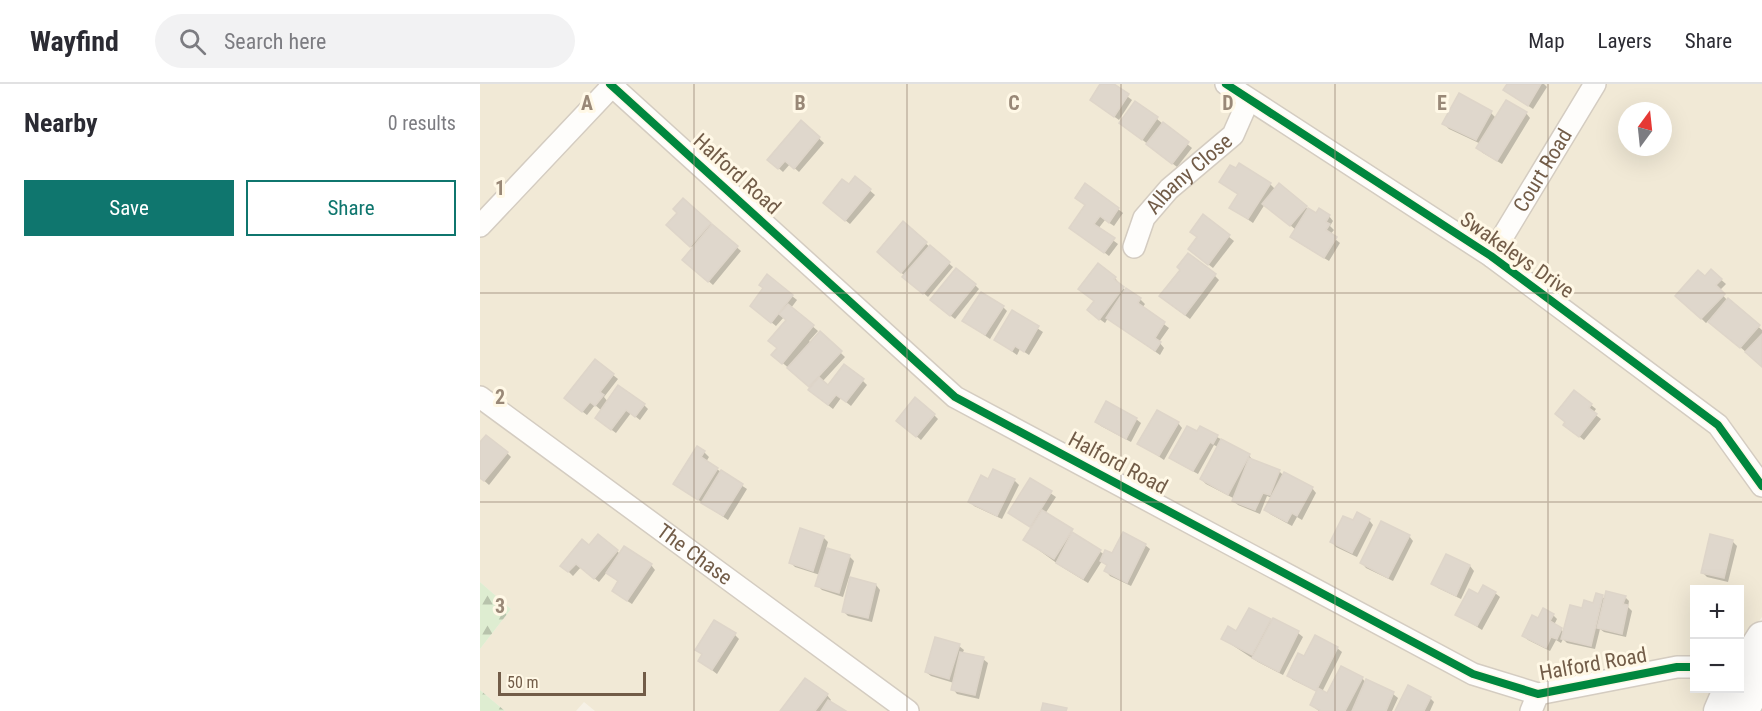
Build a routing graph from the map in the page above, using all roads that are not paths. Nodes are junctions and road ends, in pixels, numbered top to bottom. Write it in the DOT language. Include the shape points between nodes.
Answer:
graph roads {
  1 [pos="1226,84"];
  2 [pos="1595,84"];
  3 [pos="612,85"];
  4 [pos="1248,101"];
  5 [pos="480,226"];
  6 [pos="1134,247"];
  7 [pos="1491,256"];
  8 [pos="480,397"];
  9 [pos="1762,486"];
  10 [pos="1762,637"];
  11 [pos="1744,666"];
  12 [pos="1690,668"];
  13 [pos="1762,676"];
  14 [pos="1727,693"];
  15 [pos="1534,703"];
  16 [pos="908,711"];
  17 [pos="1719,711"];
  18 [pos="1743,711"];
  1 -- 4 [label="street, Swakeleys Drive"];
  2 -- 7 [label="street, Court Road"];
  3 -- 5 [label="street"];
  3 -- 15 [label="street, Halford Road" via="955,396"];
  4 -- 6 [label="street, Albany Close" via="1233,135 1169,189 1144,218"];
  4 -- 7 [label="street, Swakeleys Drive"];
  7 -- 9 [label="street, Swakeleys Drive" via="1718,425"];
  8 -- 16 [label="street, The Chase"];
  10 -- 11 [label="main road"];
  12 -- 15 [label="street, Halford Road"];
  13 -- 18 [label="main road"];
  14 -- 17 [label="main road"];
}
